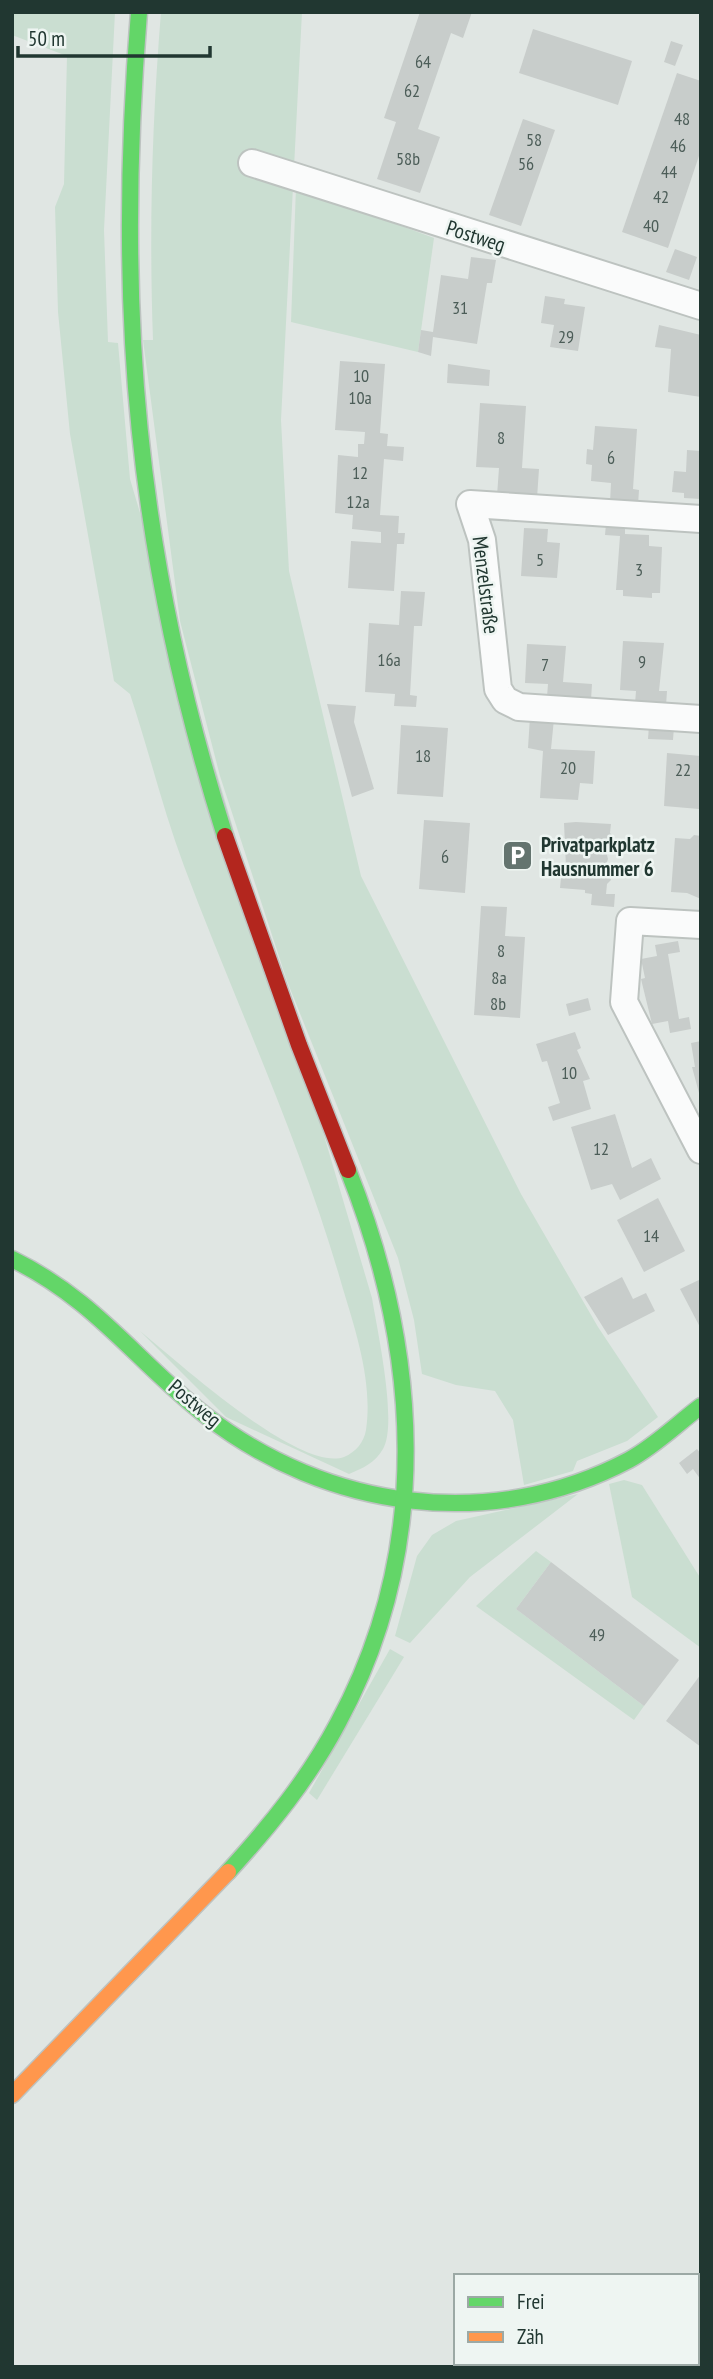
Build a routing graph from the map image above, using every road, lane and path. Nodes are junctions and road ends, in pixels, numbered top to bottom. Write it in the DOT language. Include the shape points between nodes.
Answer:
graph roads {
  1 [pos="139,12"];
  2 [pos="252,163"];
  3 [pos="701,306"];
  4 [pos="701,519"];
  5 [pos="701,719"];
  6 [pos="701,925"];
  7 [pos="701,1150"];
  8 [pos="12,1259"];
  9 [pos="701,1406"];
  10 [pos="405,1500"];
  11 [pos="12,2095"];
  1 -- 10 [label="street" via="128,157 131,341 143,479 167,624 250,910 380,1260 404,1377"];
  2 -- 3 [label="street, Postweg"];
  4 -- 5 [label="street, Menzelstraße" via="470,504 482,540 498,689 505,700 519,707"];
  6 -- 7 [label="street" via="630,921 624,1002"];
  8 -- 10 [label="street, Postweg" via="57,1282 95,1311 206,1416 244,1441 302,1472"];
  9 -- 10 [label="street, Postweg" via="630,1460 534,1495 470,1506"];
  10 -- 11 [label="street" via="401,1542 376,1635 355,1690 322,1753 286,1807 245,1855"];
}
